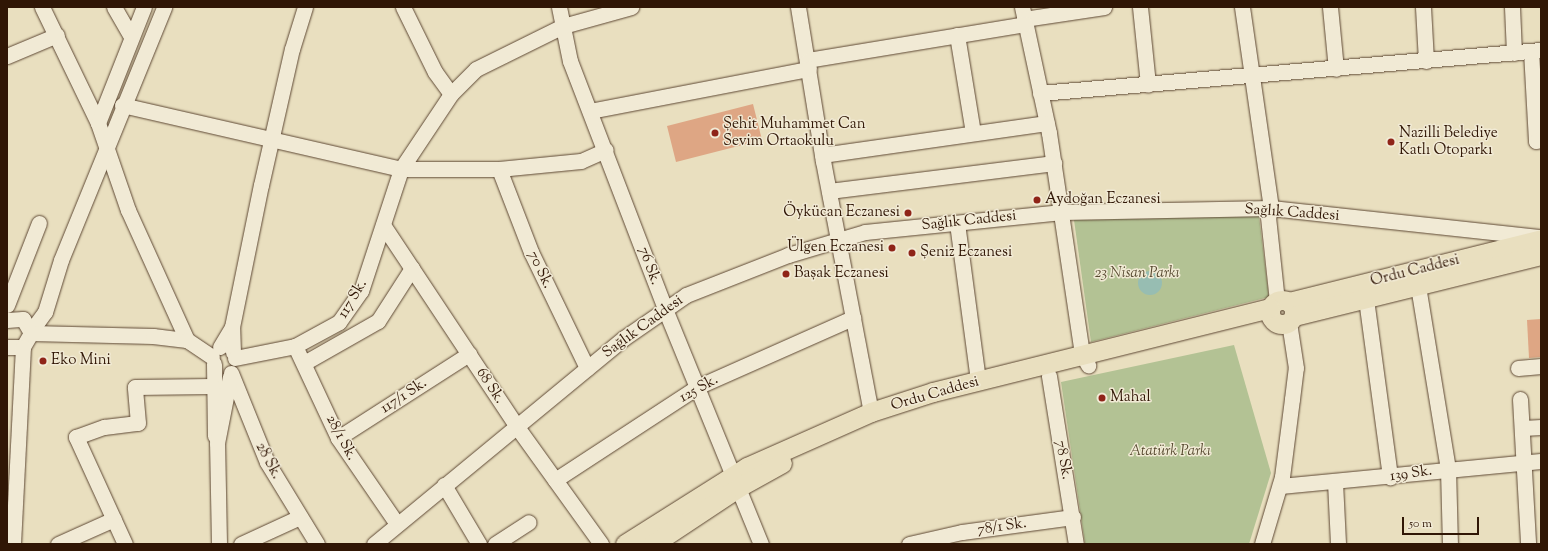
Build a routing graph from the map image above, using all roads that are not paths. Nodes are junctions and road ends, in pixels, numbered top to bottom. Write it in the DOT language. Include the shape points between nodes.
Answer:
graph roads {
  1 [pos="42,7"];
  2 [pos="114,7"];
  3 [pos="144,7"];
  4 [pos="164,7"];
  5 [pos="305,7"];
  6 [pos="403,7"];
  7 [pos="559,7"];
  8 [pos="631,7"];
  9 [pos="798,7"];
  10 [pos="1104,7"];
  11 [pos="1140,7"];
  12 [pos="1242,7"];
  13 [pos="1330,7"];
  14 [pos="1423,7"];
  15 [pos="1512,7"];
  16 [pos="1024,16"];
  17 [pos="563,26"];
  18 [pos="57,35"];
  19 [pos="957,35"];
  20 [pos="131,38"];
  21 [pos="1536,51"];
  22 [pos="1514,53"];
  23 [pos="7,56"];
  24 [pos="1426,61"];
  25 [pos="808,64"];
  26 [pos="1336,69"];
  27 [pos="1254,76"];
  28 [pos="1148,85"];
  29 [pos="1040,93"];
  30 [pos="451,94"];
  31 [pos="122,105"];
  32 [pos="590,111"];
  33 [pos="98,123"];
  34 [pos="1047,123"];
  35 [pos="973,133"];
  36 [pos="271,140"];
  37 [pos="1541,140"];
  38 [pos="105,149"];
  39 [pos="606,150"];
  40 [pos="822,155"];
  41 [pos="1054,163"];
  42 [pos="401,169"];
  43 [pos="499,169"];
  44 [pos="829,191"];
  45 [pos="1271,210"];
  46 [pos="1062,212"];
  47 [pos="39,223"];
  48 [pos="957,223"];
  49 [pos="383,224"];
  50 [pos="1541,238"];
  51 [pos="838,240"];
  52 [pos="1541,255"];
  53 [pos="412,268"];
  54 [pos="1418,286"];
  55 [pos="1366,299"];
  56 [pos="7,304"];
  57 [pos="665,309"];
  58 [pos="1283,312"];
  59 [pos="853,318"];
  60 [pos="7,320"];
  61 [pos="31,332"];
  62 [pos="191,342"];
  63 [pos="295,346"];
  64 [pos="7,347"];
  65 [pos="23,347"];
  66 [pos="469,354"];
  67 [pos="224,358"];
  68 [pos="1085,360"];
  69 [pos="304,363"];
  70 [pos="1541,366"];
  71 [pos="587,368"];
  72 [pos="1518,368"];
  73 [pos="1049,376"];
  74 [pos="978,381"];
  75 [pos="212,386"];
  76 [pos="697,387"];
  77 [pos="1520,399"];
  78 [pos="872,412"];
  79 [pos="517,427"];
  80 [pos="1541,427"];
  81 [pos="1523,428"];
  82 [pos="338,438"];
  83 [pos="217,443"];
  84 [pos="1541,461"];
  85 [pos="12,462"];
  86 [pos="1525,462"];
  87 [pos="1448,469"];
  88 [pos="1390,477"];
  89 [pos="555,480"];
  90 [pos="736,481"];
  91 [pos="1335,482"];
  92 [pos="444,485"];
  93 [pos="1280,486"];
  94 [pos="11,492"];
  95 [pos="300,517"];
  96 [pos="1073,517"];
  97 [pos="114,519"];
  98 [pos="529,522"];
  99 [pos="397,524"];
  100 [pos="13,544"];
  101 [pos="58,544"];
  102 [pos="126,544"];
  103 [pos="220,544"];
  104 [pos="240,544"];
  105 [pos="317,544"];
  106 [pos="374,544"];
  107 [pos="479,544"];
  108 [pos="495,544"];
  109 [pos="601,544"];
  110 [pos="625,544"];
  111 [pos="653,544"];
  112 [pos="761,544"];
  113 [pos="909,544"];
  114 [pos="1076,544"];
  115 [pos="1262,544"];
  116 [pos="1338,544"];
  117 [pos="1450,544"];
  118 [pos="1528,544"];
  1 -- 18 [label="street"];
  2 -- 20 [label="street"];
  3 -- 20 [label="street"];
  4 -- 31 [label="street"];
  5 -- 36 [label="street"];
  6 -- 30 [label="street" via="435,72"];
  7 -- 17 [label="street, 76 Sk."];
  8 -- 17 [label="street, 117 Sk."];
  9 -- 25 [label="street"];
  10 -- 16 [label="street"];
  11 -- 28 [label="street"];
  12 -- 27 [label="street"];
  13 -- 26 [label="street"];
  14 -- 24 [label="street"];
  15 -- 22 [label="street"];
  16 -- 19 [label="street"];
  16 -- 29 [label="street"];
  17 -- 30 [label="street, 117 Sk." via="476,69"];
  17 -- 32 [label="street, 76 Sk." via="570,61"];
  18 -- 23 [label="street"];
  18 -- 33 [label="street"];
  19 -- 25 [label="street"];
  19 -- 35 [label="street"];
  20 -- 33 [label="street"];
  21 -- 22 [label="street"];
  21 -- 37 [label="street" via="1536,141"];
  22 -- 24 [label="street"];
  24 -- 26 [label="street"];
  25 -- 32 [label="street"];
  25 -- 40 [label="street"];
  26 -- 27 [label="street"];
  27 -- 28 [label="street"];
  27 -- 45 [label="street"];
  28 -- 29 [label="street"];
  29 -- 34 [label="street"];
  30 -- 42 [label="street, 117 Sk."];
  31 -- 36 [label="street"];
  31 -- 38 [label="street"];
  32 -- 39 [label="street, 76 Sk."];
  33 -- 38 [label="street"];
  34 -- 35 [label="street"];
  34 -- 41 [label="street"];
  35 -- 40 [label="street"];
  36 -- 42 [label="street"];
  36 -- 67 [label="street"];
  38 -- 61 [label="street" via="45,312"];
  38 -- 62 [label="street"];
  39 -- 43 [label="street" via="581,161"];
  39 -- 57 [label="street, 76 Sk."];
  40 -- 44 [label="street"];
  41 -- 44 [label="street"];
  41 -- 46 [label="street"];
  42 -- 43 [label="street"];
  42 -- 49 [label="street, 117 Sk."];
  43 -- 71 [label="street, 70 Sk." via="531,252"];
  44 -- 51 [label="street"];
  45 -- 46 [label="street, Sağlık Caddesi"];
  45 -- 50 [label="street, Sağlık Caddesi"];
  45 -- 58 [label="street" via="1277,220"];
  46 -- 48 [label="street, Sağlık Caddesi"];
  46 -- 68 [label="street"];
  47 -- 56 [label="street"];
  48 -- 51 [label="street, Sağlık Caddesi" via="865,232"];
  48 -- 74 [label="street"];
  49 -- 53 [label="street, 68 Sk."];
  49 -- 63 [label="street, 117 Sk." via="361,291 339,322"];
  50 -- 58 [label="main road, Ordu Caddesi"];
  51 -- 57 [label="street, Sağlık Caddesi" via="686,295"];
  51 -- 59 [label="street"];
  52 -- 54 [label="main road, Ordu Caddesi"];
  53 -- 66 [label="street, 68 Sk."];
  53 -- 69 [label="street" via="378,321"];
  54 -- 55 [label="main road, Ordu Caddesi"];
  54 -- 87 [label="street"];
  55 -- 58 [label="main road, Ordu Caddesi"];
  55 -- 88 [label="street"];
  57 -- 71 [label="street, Sağlık Caddesi"];
  57 -- 76 [label="street, 76 Sk."];
  58 -- 68 [label="main road, Ordu Caddesi"];
  58 -- 93 [label="street" via="1292,400"];
  59 -- 76 [label="street, 125 Sk."];
  59 -- 78 [label="street"];
  60 -- 61 [label="street" via="21,318"];
  61 -- 62 [label="street" via="100,332"];
  61 -- 65 [label="street"];
  62 -- 67 [label="street"];
  63 -- 67 [label="street, 117 Sk."];
  63 -- 69 [label="street, 28/1 Sk."];
  64 -- 65 [label="street"];
  65 -- 85 [label="street"];
  66 -- 79 [label="street, 68 Sk."];
  66 -- 82 [label="street, 117/1 Sk."];
  67 -- 75 [label="street"];
  67 -- 83 [label="street"];
  67 -- 95 [label="street, 28 Sk." via="267,462"];
  68 -- 73 [label="main road, Ordu Caddesi"];
  68 -- 74 [label="main road, Ordu Caddesi"];
  69 -- 82 [label="street, 28/1 Sk."];
  70 -- 72 [label="street"];
  71 -- 79 [label="street, Sağlık Caddesi"];
  73 -- 90 [label="main road, Ordu Caddesi" via="963,396 880,421"];
  73 -- 96 [label="street, 78 Sk."];
  74 -- 78 [label="main road, Ordu Caddesi"];
  75 -- 83 [label="street" via="212,425"];
  75 -- 97 [label="street" via="135,387 138,423 104,427 76,437"];
  76 -- 89 [label="street, 125 Sk."];
  76 -- 90 [label="street, 76 Sk."];
  77 -- 81 [label="street"];
  78 -- 90 [label="main road, Ordu Caddesi"];
  79 -- 89 [label="street, 68 Sk."];
  79 -- 92 [label="street, Sağlık Caddesi"];
  80 -- 81 [label="street"];
  81 -- 86 [label="street"];
  82 -- 99 [label="street, 28/1 Sk."];
  83 -- 103 [label="street"];
  84 -- 86 [label="street, 139 Sk."];
  85 -- 94 [label="street"];
  86 -- 87 [label="street, 139 Sk."];
  86 -- 118 [label="street"];
  87 -- 88 [label="street, 139 Sk."];
  87 -- 117 [label="street"];
  88 -- 91 [label="street, 139 Sk."];
  89 -- 109 [label="street, 68 Sk."];
  90 -- 110 [label="main road, Ordu Caddesi"];
  90 -- 111 [label="main road, Ordu Caddesi"];
  90 -- 112 [label="street, 76 Sk."];
  91 -- 93 [label="street, 139 Sk."];
  91 -- 116 [label="street"];
  92 -- 99 [label="street, Sağlık Caddesi"];
  92 -- 107 [label="street"];
  93 -- 115 [label="street"];
  94 -- 100 [label="street"];
  95 -- 104 [label="street"];
  95 -- 105 [label="street, 28 Sk."];
  96 -- 113 [label="street, 78/1 Sk." via="962,532"];
  96 -- 114 [label="street, 78 Sk."];
  97 -- 101 [label="street"];
  97 -- 102 [label="street"];
  98 -- 108 [label="street"];
  99 -- 106 [label="street, Sağlık Caddesi"];
}
